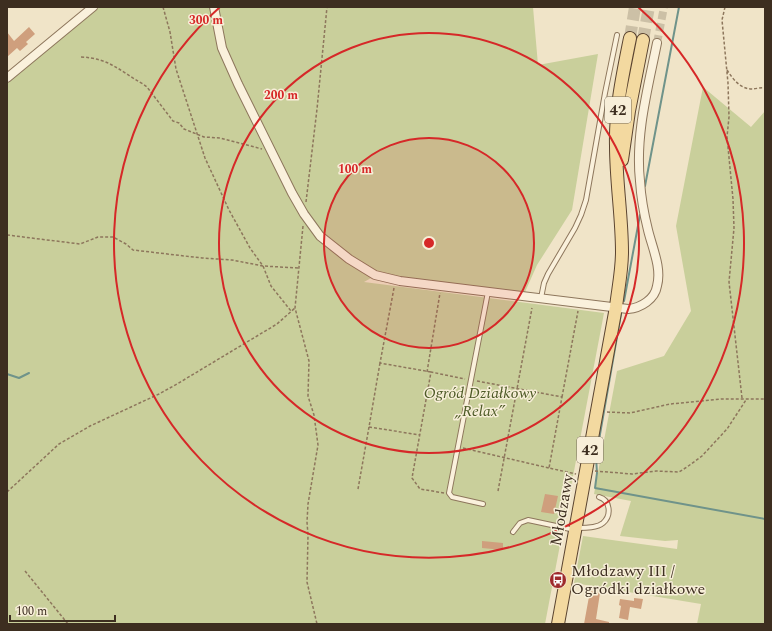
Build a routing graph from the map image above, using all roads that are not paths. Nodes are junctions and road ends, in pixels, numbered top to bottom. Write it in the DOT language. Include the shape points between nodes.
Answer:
graph roads {
  1 [pos="93,7"];
  2 [pos="214,7"];
  3 [pos="617,35"];
  4 [pos="630,38"];
  5 [pos="643,40"];
  6 [pos="657,43"];
  7 [pos="7,78"];
  8 [pos="619,183"];
  9 [pos="488,292"];
  10 [pos="541,298"];
  11 [pos="616,307"];
  12 [pos="599,497"];
  13 [pos="483,504"];
  14 [pos="575,529"];
  15 [pos="513,532"];
  16 [pos="558,624"];
  1 -- 7 [label="street"];
  2 -- 9 [label="street" via="222,48 304,214 320,236 375,275 400,281"];
  3 -- 10 [label="lane" via="582,215 548,274"];
  4 -- 8 [label="main road, 42" via="616,119"];
  5 -- 8 [label="main road, 42" via="629,111"];
  6 -- 11 [label="street" via="641,121 639,173 659,275 657,288 651,298 640,306"];
  8 -- 11 [label="main road, 42" via="622,251"];
  9 -- 10 [label="street"];
  9 -- 13 [label="lane" via="450,494"];
  10 -- 11 [label="street"];
  11 -- 14 [label="main road, Młodzawy / 42" via="589,473"];
  12 -- 14 [label="lane" via="604,498 608,505 607,518 597,526"];
  14 -- 15 [label="lane" via="528,520 520,523"];
  14 -- 16 [label="main road, Młodzawy / 42"];
}
